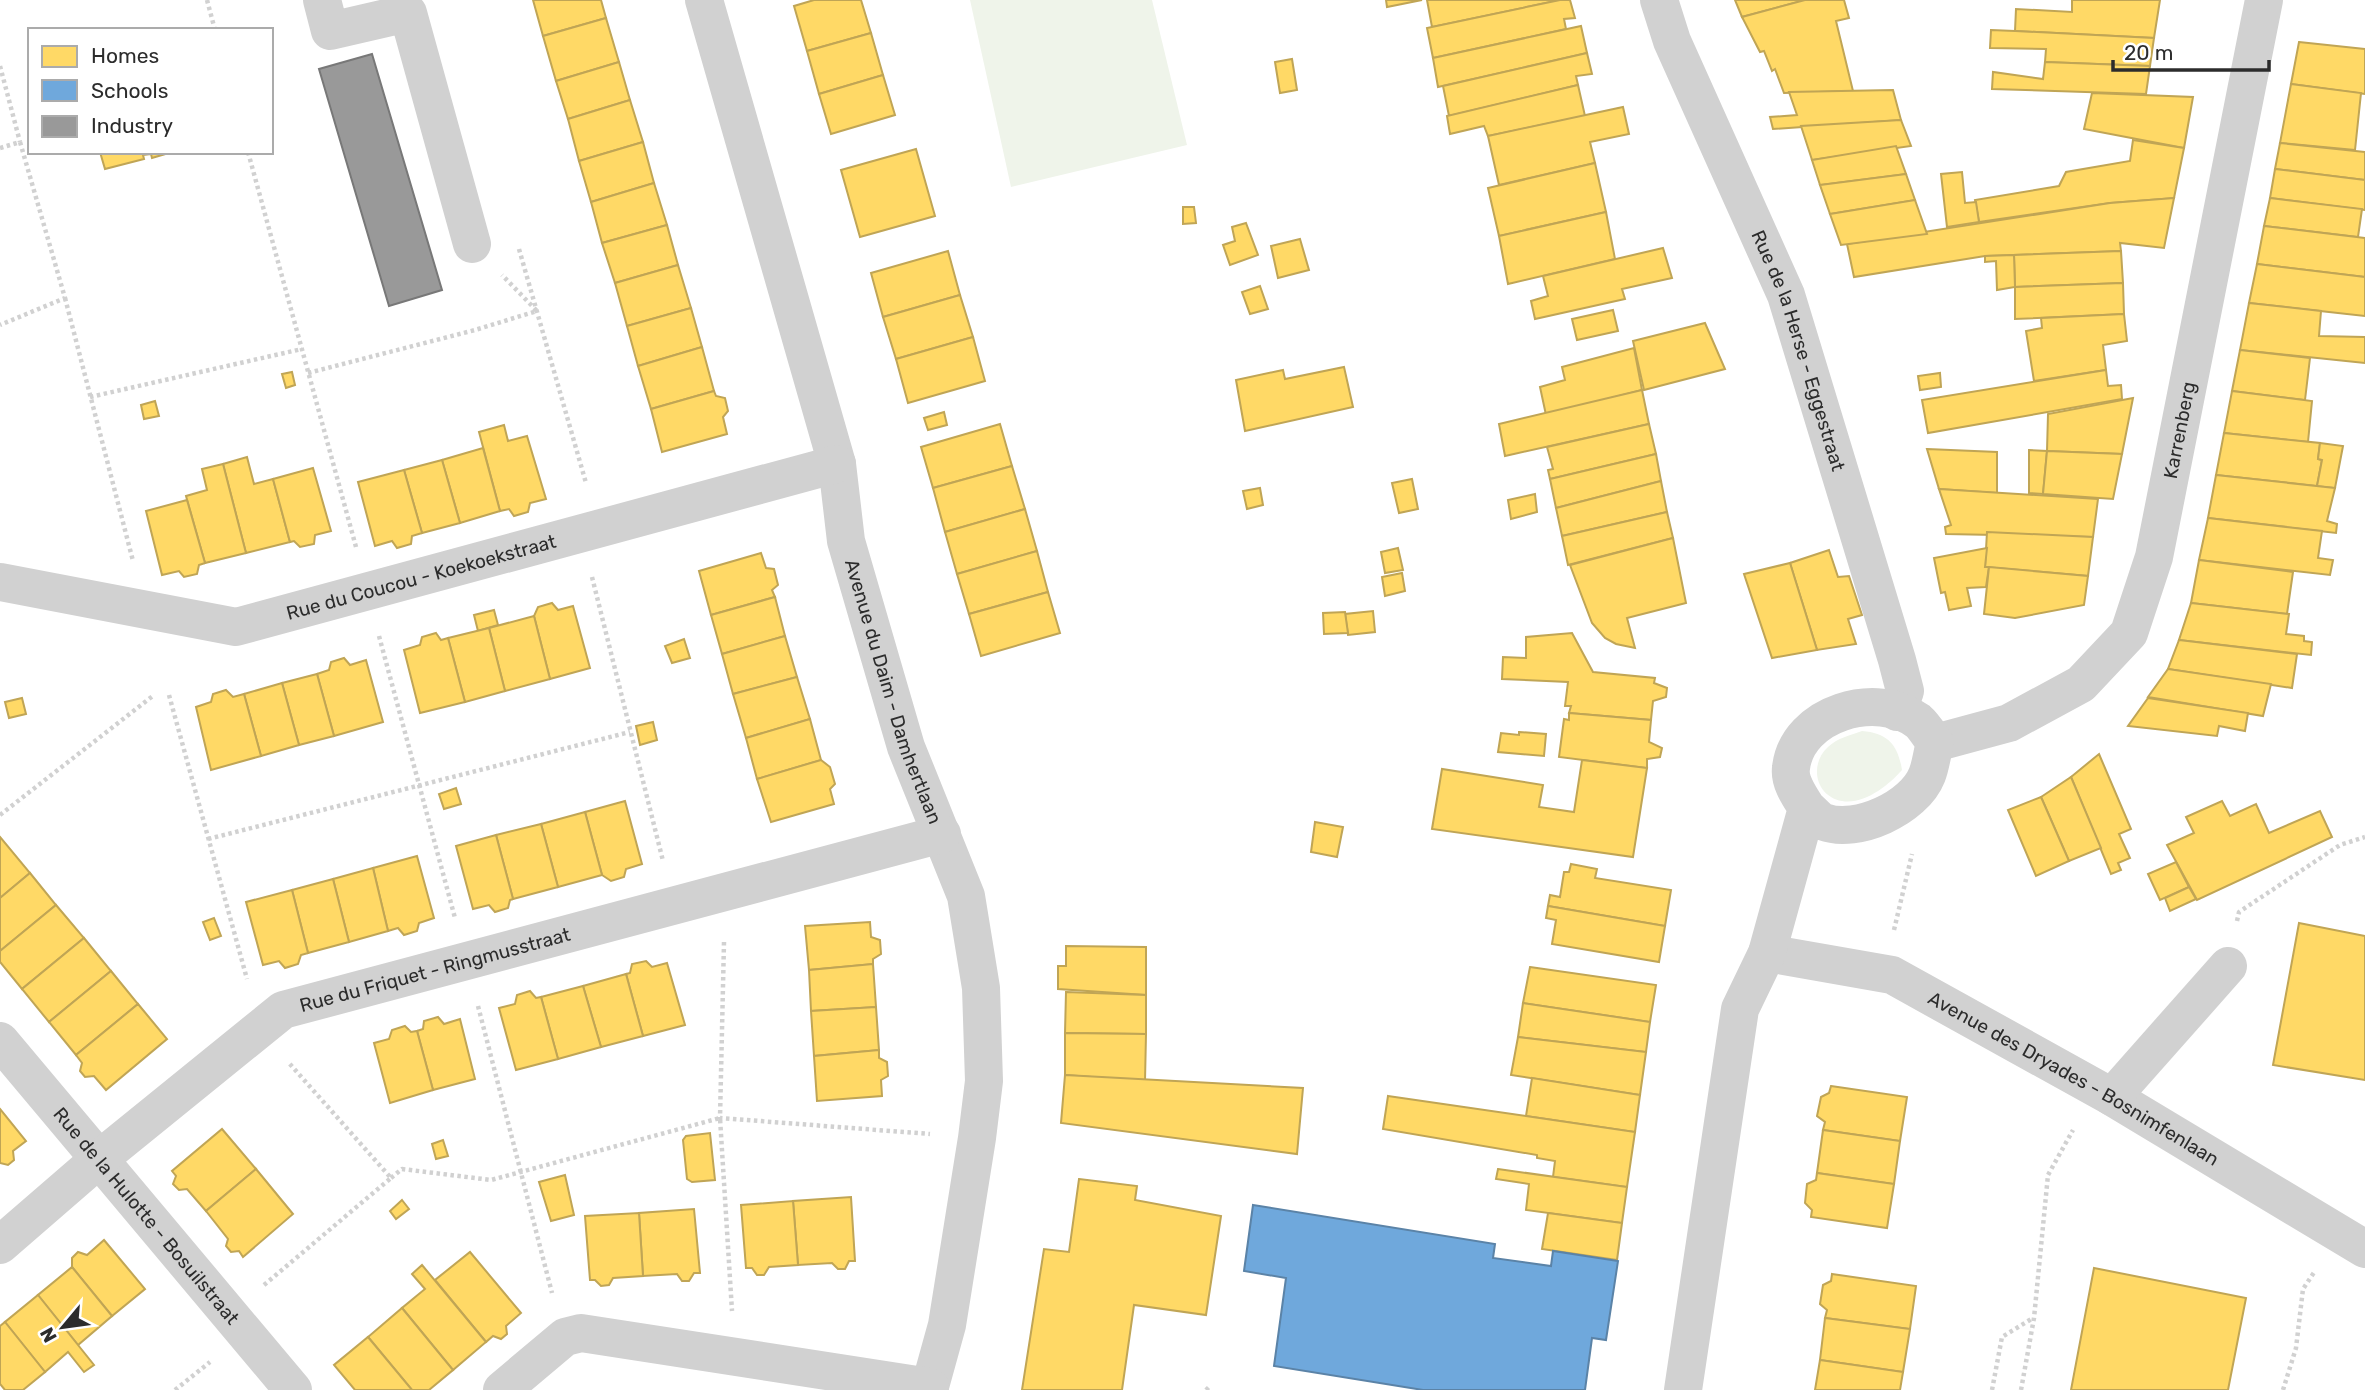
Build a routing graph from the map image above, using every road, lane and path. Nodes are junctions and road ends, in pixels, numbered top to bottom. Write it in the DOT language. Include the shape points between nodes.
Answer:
graph roads {
  1 [pos="207,0"];
  2 [pos="322,0"];
  3 [pos="704,0"];
  4 [pos="1659,0"];
  5 [pos="2264,0"];
  6 [pos="214,28"];
  7 [pos="0,66"];
  8 [pos="20,142"];
  9 [pos="0,148"];
  10 [pos="249,154"];
  11 [pos="472,244"];
  12 [pos="519,246"];
  13 [pos="65,298"];
  14 [pos="537,311"];
  15 [pos="0,325"];
  16 [pos="302,349"];
  17 [pos="308,373"];
  18 [pos="90,397"];
  19 [pos="837,464"];
  20 [pos="590,497"];
  21 [pos="356,548"];
  22 [pos="134,563"];
  23 [pos="591,573"];
  24 [pos="0,582"];
  25 [pos="378,631"];
  26 [pos="154,695"];
  27 [pos="169,695"];
  28 [pos="1897,712"];
  29 [pos="630,732"];
  30 [pos="1935,743"];
  31 [pos="418,785"];
  32 [pos="1807,808"];
  33 [pos="0,815"];
  34 [pos="942,834"];
  35 [pos="2365,837"];
  36 [pos="208,839"];
  37 [pos="1912,852"];
  38 [pos="664,864"];
  39 [pos="457,928"];
  40 [pos="724,930"];
  41 [pos="1892,938"];
  42 [pos="1767,953"];
  43 [pos="2228,966"];
  44 [pos="247,980"];
  45 [pos="479,1008"];
  46 [pos="0,1041"];
  47 [pos="282,1055"];
  48 [pos="2112,1097"];
  49 [pos="720,1118"];
  50 [pos="2074,1129"];
  51 [pos="977,1138"];
  52 [pos="98,1160"];
  53 [pos="520,1173"];
  54 [pos="391,1178"];
  55 [pos="0,1245"];
  56 [pos="2365,1249"];
  57 [pos="2322,1261"];
  58 [pos="259,1289"];
  59 [pos="554,1301"];
  60 [pos="733,1318"];
  61 [pos="2034,1318"];
  62 [pos="217,1357"];
  63 [pos="929,1388"];
  64 [pos="175,1390"];
  65 [pos="293,1390"];
  66 [pos="502,1390"];
  67 [pos="1684,1390"];
  68 [pos="1992,1390"];
  69 [pos="2021,1390"];
  70 [pos="2283,1390"];
  1 -- 6 [label="path"];
  2 -- 11 [label="street" via="330,31 408,13"];
  3 -- 19 [label="street, Avenue du Daim - Damhertlaan"];
  4 -- 28 [label="street, Rue de la Herse - Eggestraat" via="1672,41 1786,295 1900,671 1905,691"];
  5 -- 30 [label="street, Karrenberg" via="2154,557 2129,633 2081,684 2009,723"];
  7 -- 8 [label="path"];
  8 -- 9 [label="path"];
  8 -- 13 [label="path"];
  10 -- 16 [label="path"];
  11 -- 14 [label="path"];
  12 -- 14 [label="path"];
  13 -- 15 [label="path"];
  13 -- 18 [label="path"];
  14 -- 17 [label="path"];
  14 -- 20 [label="path"];
  16 -- 17 [label="path"];
  16 -- 18 [label="path"];
  17 -- 21 [label="path"];
  18 -- 22 [label="path"];
  19 -- 24 [label="street, Rue du Coucou - Koekoekstraat" via="236,627"];
  19 -- 34 [label="street, Avenue du Daim - Damhertlaan" via="846,541 906,747"];
  23 -- 29 [label="path"];
  25 -- 31 [label="path"];
  26 -- 33 [label="path"];
  27 -- 36 [label="path"];
  28 -- 30 [label="street" via="1918,721"];
  28 -- 32 [label="street" via="1878,705 1859,708 1810,731 1790,770"];
  29 -- 31 [label="path"];
  29 -- 38 [label="path"];
  30 -- 32 [label="street" via="1927,777 1905,802 1886,813 1854,825 1822,822"];
  31 -- 36 [label="path"];
  31 -- 39 [label="path"];
  32 -- 42 [label="street"];
  34 -- 51 [label="street, Avenue du Daim - Damhertlaan" via="966,896 981,988 984,1081"];
  34 -- 52 [label="street, Rue du Friquet - Ringmusstraat" via="283,1010"];
  35 -- 43 [label="path" via="2340,845 2239,912"];
  36 -- 44 [label="path"];
  37 -- 41 [label="path"];
  40 -- 49 [label="path"];
  42 -- 48 [label="street, Avenue des Dryades - Bosnimfenlaan" via="1892,975"];
  42 -- 67 [label="street" via="1740,1009"];
  43 -- 48 [label="street"];
  45 -- 53 [label="path"];
  46 -- 52 [label="street, Rue de la Hulotte - Bosuilstraat"];
  47 -- 54 [label="path"];
  48 -- 56 [label="street, Avenue des Dryades - Bosnimfenlaan"];
  49 -- 51 [label="path"];
  49 -- 53 [label="path"];
  49 -- 60 [label="path"];
  50 -- 61 [label="path" via="2048,1175"];
  51 -- 63 [label="street, Avenue du Daim - Damhertlaan" via="947,1325"];
  52 -- 55 [label="street, Rue du Friquet - Ringmusstraat"];
  52 -- 65 [label="street, Rue de la Hulotte - Bosuilstraat"];
  53 -- 54 [label="path" via="491,1180 402,1169"];
  53 -- 59 [label="path"];
  54 -- 58 [label="path"];
  57 -- 70 [label="path" via="2303,1289 2296,1348"];
  61 -- 68 [label="path" via="2003,1337"];
  61 -- 69 [label="path"];
  62 -- 64 [label="path"];
  63 -- 66 [label="street" via="581,1333 565,1337"];
}
